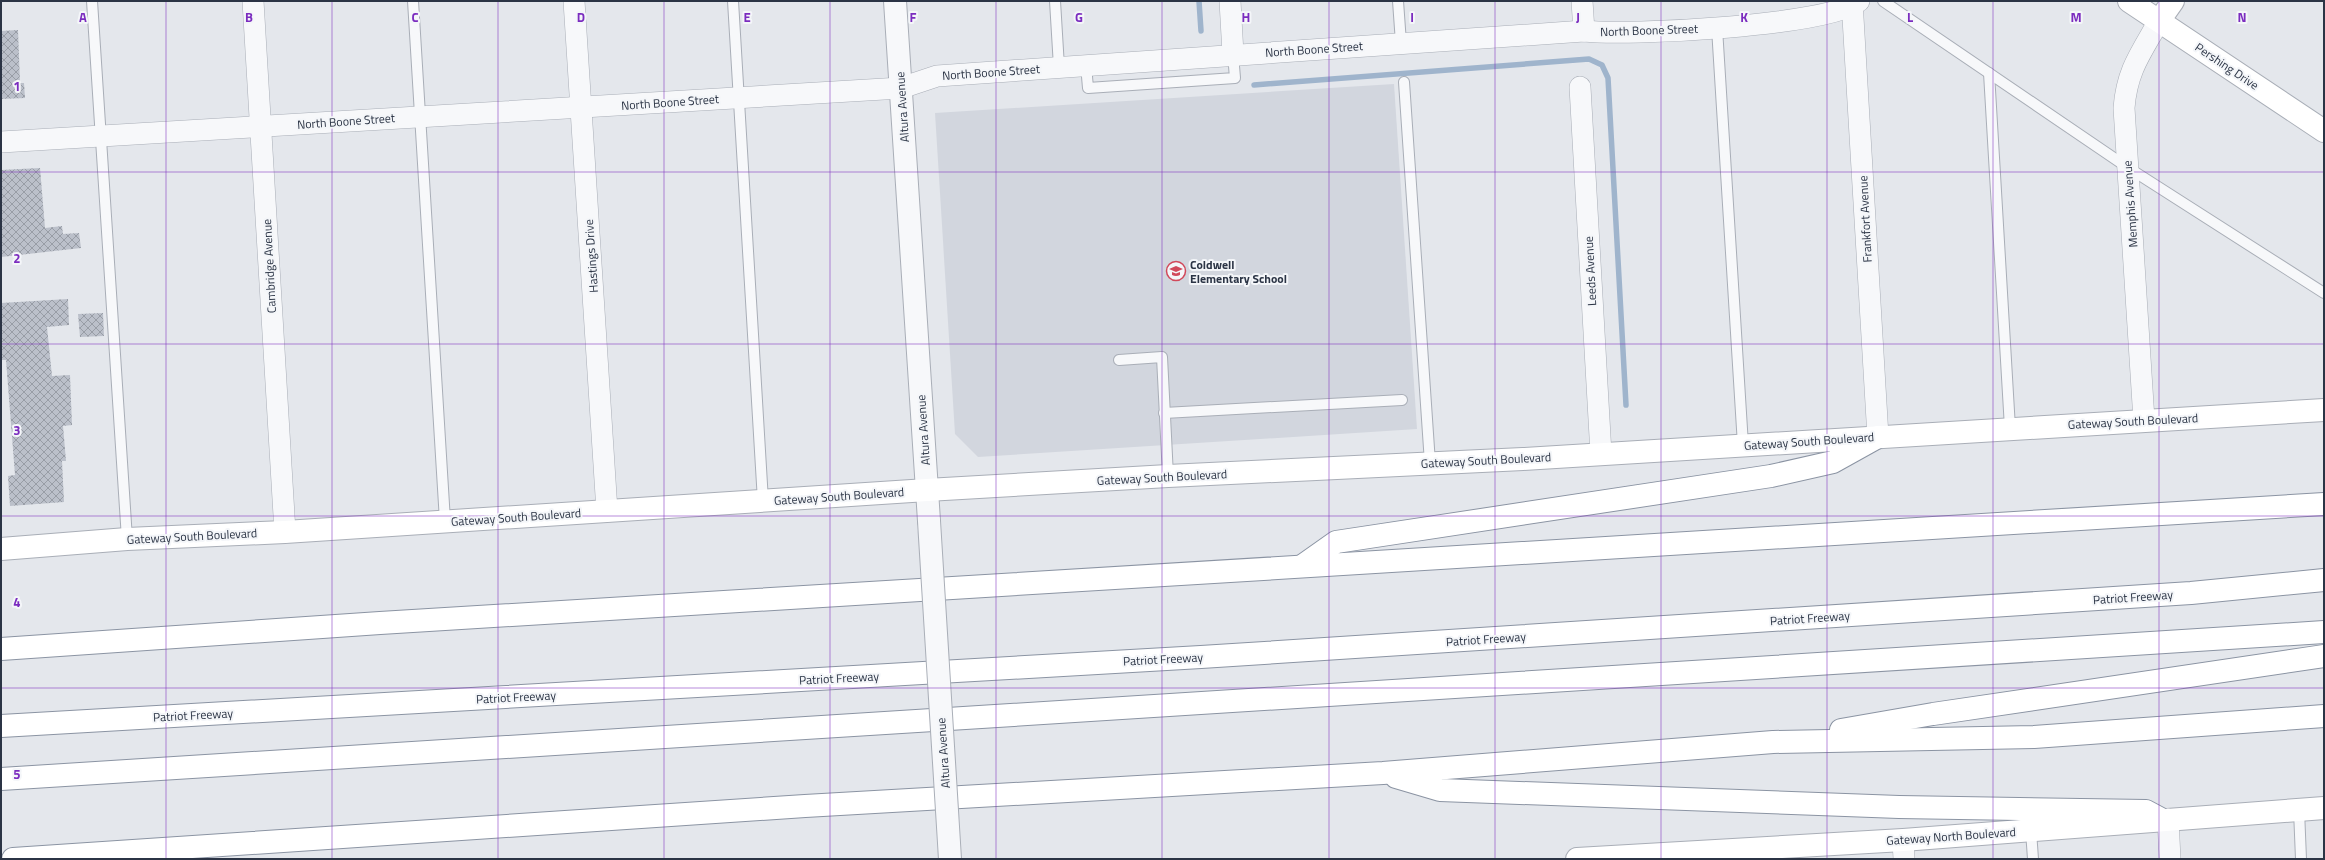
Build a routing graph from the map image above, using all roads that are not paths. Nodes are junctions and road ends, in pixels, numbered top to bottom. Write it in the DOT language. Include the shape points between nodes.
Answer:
graph roads {
  1 [pos="92,1"];
  2 [pos="253,1"];
  3 [pos="413,1"];
  4 [pos="574,1"];
  5 [pos="733,1"];
  6 [pos="895,1"];
  7 [pos="1055,1"];
  8 [pos="1230,1"];
  9 [pos="1398,1"];
  10 [pos="1582,1"];
  11 [pos="1883,1"];
  12 [pos="2129,1"];
  13 [pos="2173,1"];
  14 [pos="1854,3"];
  15 [pos="2159,21"];
  16 [pos="1717,28"];
  17 [pos="1584,31"];
  18 [pos="1401,44"];
  19 [pos="1233,54"];
  20 [pos="1059,67"];
  21 [pos="1989,73"];
  22 [pos="1404,82"];
  23 [pos="1580,87"];
  24 [pos="900,88"];
  25 [pos="739,98"];
  26 [pos="582,107"];
  27 [pos="420,117"];
  28 [pos="261,127"];
  29 [pos="2324,131"];
  30 [pos="100,135"];
  31 [pos="1,142"];
  32 [pos="2128,167"];
  33 [pos="2324,293"];
  34 [pos="1119,360"];
  35 [pos="1402,400"];
  36 [pos="2324,410"];
  37 [pos="1164,413"];
  38 [pos="2144,420"];
  39 [pos="2010,428"];
  40 [pos="1878,437"];
  41 [pos="1743,446"];
  42 [pos="1600,454"];
  43 [pos="1430,463"];
  44 [pos="1168,476"];
  45 [pos="927,490"];
  46 [pos="2324,500"];
  47 [pos="763,501"];
  48 [pos="2291,504"];
  49 [pos="2324,504"];
  50 [pos="607,511"];
  51 [pos="444,521"];
  52 [pos="285,532"];
  53 [pos="127,539"];
  54 [pos="1,549"];
  55 [pos="1302,566"];
  56 [pos="2324,580"];
  57 [pos="2324,632"];
  58 [pos="1,649"];
  59 [pos="2324,656"];
  60 [pos="2324,716"];
  61 [pos="1,726"];
  62 [pos="1773,742"];
  63 [pos="1383,773"];
  64 [pos="1,779"];
  65 [pos="2324,808"];
  66 [pos="2298,810"];
  67 [pos="2164,819"];
  68 [pos="2031,831"];
  69 [pos="1904,849"];
  70 [pos="1771,853"];
  71 [pos="1632,857"];
  72 [pos="13,859"];
  73 [pos="950,859"];
  74 [pos="1577,859"];
  75 [pos="2033,859"];
  76 [pos="2170,859"];
  77 [pos="2301,859"];
  1 -- 30 [label="lane"];
  2 -- 28 [label="street, Cambridge Avenue"];
  3 -- 27 [label="lane"];
  4 -- 26 [label="street, Hastings Drive"];
  5 -- 25 [label="lane"];
  6 -- 24 [label="street, Altura Avenue"];
  7 -- 20 [label="lane"];
  8 -- 19 [label="street"];
  9 -- 18 [label="lane"];
  10 -- 17 [label="street"];
  11 -- 21 [label="lane"];
  12 -- 15 [label="main road, Pershing Drive"];
  13 -- 15 [label="main road, Memphis Avenue"];
  14 -- 16 [label="street, North Boone Street" via="1820,15"];
  14 -- 40 [label="street, Frankfort Avenue"];
  15 -- 29 [label="main road, Pershing Drive"];
  15 -- 32 [label="street, Memphis Avenue" via="2131,69 2126,86 2124,108"];
  16 -- 17 [label="street, North Boone Street" via="1607,34"];
  16 -- 41 [label="lane"];
  17 -- 18 [label="street, North Boone Street"];
  18 -- 19 [label="street, North Boone Street"];
  19 -- 20 [label="street, North Boone Street"];
  20 -- 24 [label="street, North Boone Street" via="937,76"];
  21 -- 32 [label="lane"];
  21 -- 39 [label="lane"];
  22 -- 43 [label="lane"];
  23 -- 42 [label="street, Leeds Avenue"];
  24 -- 25 [label="street, North Boone Street"];
  24 -- 45 [label="street, Altura Avenue"];
  25 -- 26 [label="street, North Boone Street"];
  25 -- 47 [label="lane"];
  26 -- 27 [label="street, North Boone Street"];
  26 -- 50 [label="street, Hastings Drive"];
  27 -- 28 [label="street, North Boone Street"];
  27 -- 51 [label="lane"];
  28 -- 30 [label="street, North Boone Street"];
  28 -- 52 [label="street, Cambridge Avenue"];
  30 -- 31 [label="street, North Boone Street"];
  30 -- 53 [label="lane"];
  32 -- 33 [label="lane"];
  32 -- 38 [label="street, Memphis Avenue"];
  34 -- 37 [label="lane" via="1162,357"];
  35 -- 37 [label="lane"];
  36 -- 38 [label="main road, Gateway South Boulevard"];
  37 -- 44 [label="lane"];
  38 -- 39 [label="main road, Gateway South Boulevard"];
  39 -- 40 [label="main road, Gateway South Boulevard"];
  40 -- 41 [label="main road, Gateway South Boulevard"];
  40 -- 55 [label="main road" via="1833,462 1771,476 1336,542"];
  41 -- 42 [label="main road, Gateway South Boulevard"];
  42 -- 43 [label="main road, Gateway South Boulevard"];
  43 -- 44 [label="main road, Gateway South Boulevard"];
  44 -- 45 [label="main road, Gateway South Boulevard"];
  45 -- 47 [label="main road, Gateway South Boulevard"];
  45 -- 73 [label="street, Altura Avenue, bridge"];
  46 -- 48 [label="main road"];
  47 -- 50 [label="main road, Gateway South Boulevard"];
  48 -- 49 [label="main road"];
  48 -- 55 [label="main road"];
  50 -- 51 [label="main road, Gateway South Boulevard"];
  51 -- 52 [label="main road, Gateway South Boulevard"];
  52 -- 53 [label="main road, Gateway South Boulevard"];
  53 -- 54 [label="main road, Gateway South Boulevard"];
  55 -- 58 [label="main road"];
  56 -- 61 [label="main road, Patriot Freeway" via="2191,593 1225,655"];
  57 -- 64 [label="main road"];
  59 -- 62 [label="main road" via="1932,714"];
  60 -- 62 [label="main road" via="2034,737"];
  62 -- 63 [label="main road"];
  63 -- 67 [label="main road" via="1440,790 1891,807 2146,811"];
  63 -- 72 [label="main road" via="813,806"];
  65 -- 66 [label="main road, Gateway North Boulevard"];
  66 -- 67 [label="main road, Gateway North Boulevard"];
  66 -- 77 [label="lane"];
  67 -- 68 [label="main road, Gateway North Boulevard"];
  67 -- 76 [label="street"];
  68 -- 69 [label="main road, Gateway North Boulevard"];
  68 -- 75 [label="lane"];
  69 -- 70 [label="main road, Gateway North Boulevard"];
  70 -- 71 [label="main road, Gateway North Boulevard"];
  71 -- 74 [label="main road, Gateway North Boulevard"];
}
